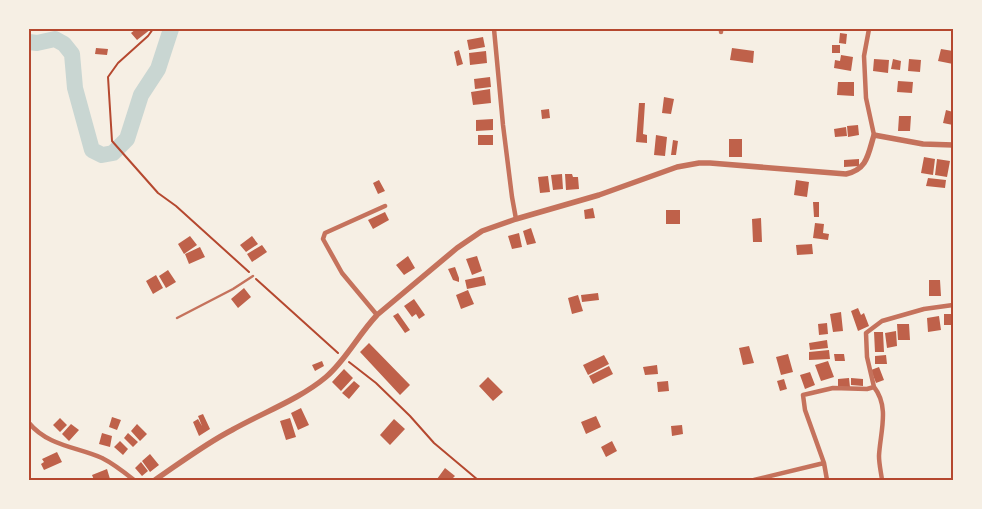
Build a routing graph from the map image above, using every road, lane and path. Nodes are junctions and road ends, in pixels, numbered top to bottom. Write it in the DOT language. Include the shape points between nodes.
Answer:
graph roads {
  1 [pos="152,29"];
  2 [pos="494,29"];
  3 [pos="869,29"];
  4 [pos="874,135"];
  5 [pos="953,145"];
  6 [pos="385,206"];
  7 [pos="516,219"];
  8 [pos="253,276"];
  9 [pos="953,305"];
  10 [pos="377,315"];
  11 [pos="177,318"];
  12 [pos="344,358"];
  13 [pos="874,387"];
  14 [pos="29,424"];
  15 [pos="824,463"];
  16 [pos="134,480"];
  17 [pos="155,480"];
  18 [pos="478,480"];
  19 [pos="754,480"];
  20 [pos="827,480"];
  21 [pos="882,480"];
  1 -- 8 [label="path" via="108,77 112,141 158,193"];
  2 -- 7 [label="street"];
  3 -- 4 [label="street" via="864,56 866,98"];
  4 -- 5 [label="street" via="923,144"];
  4 -- 7 [label="street" via="862,167 856,172 846,174 699,163 677,167"];
  6 -- 10 [label="street" via="325,233 323,239 342,273"];
  7 -- 10 [label="street" via="469,239"];
  8 -- 11 [label="lane"];
  8 -- 12 [label="path"];
  9 -- 13 [label="street" via="882,321 866,333 867,357"];
  10 -- 12 [label="street"];
  12 -- 17 [label="street" via="315,385 230,430"];
  12 -- 18 [label="path" via="376,383 434,443"];
  13 -- 15 [label="street" via="833,388 803,395 805,410"];
  13 -- 21 [label="street" via="880,393 884,408 879,459"];
  14 -- 16 [label="street" via="53,442 101,458"];
  15 -- 19 [label="street"];
  15 -- 20 [label="street"];
}
